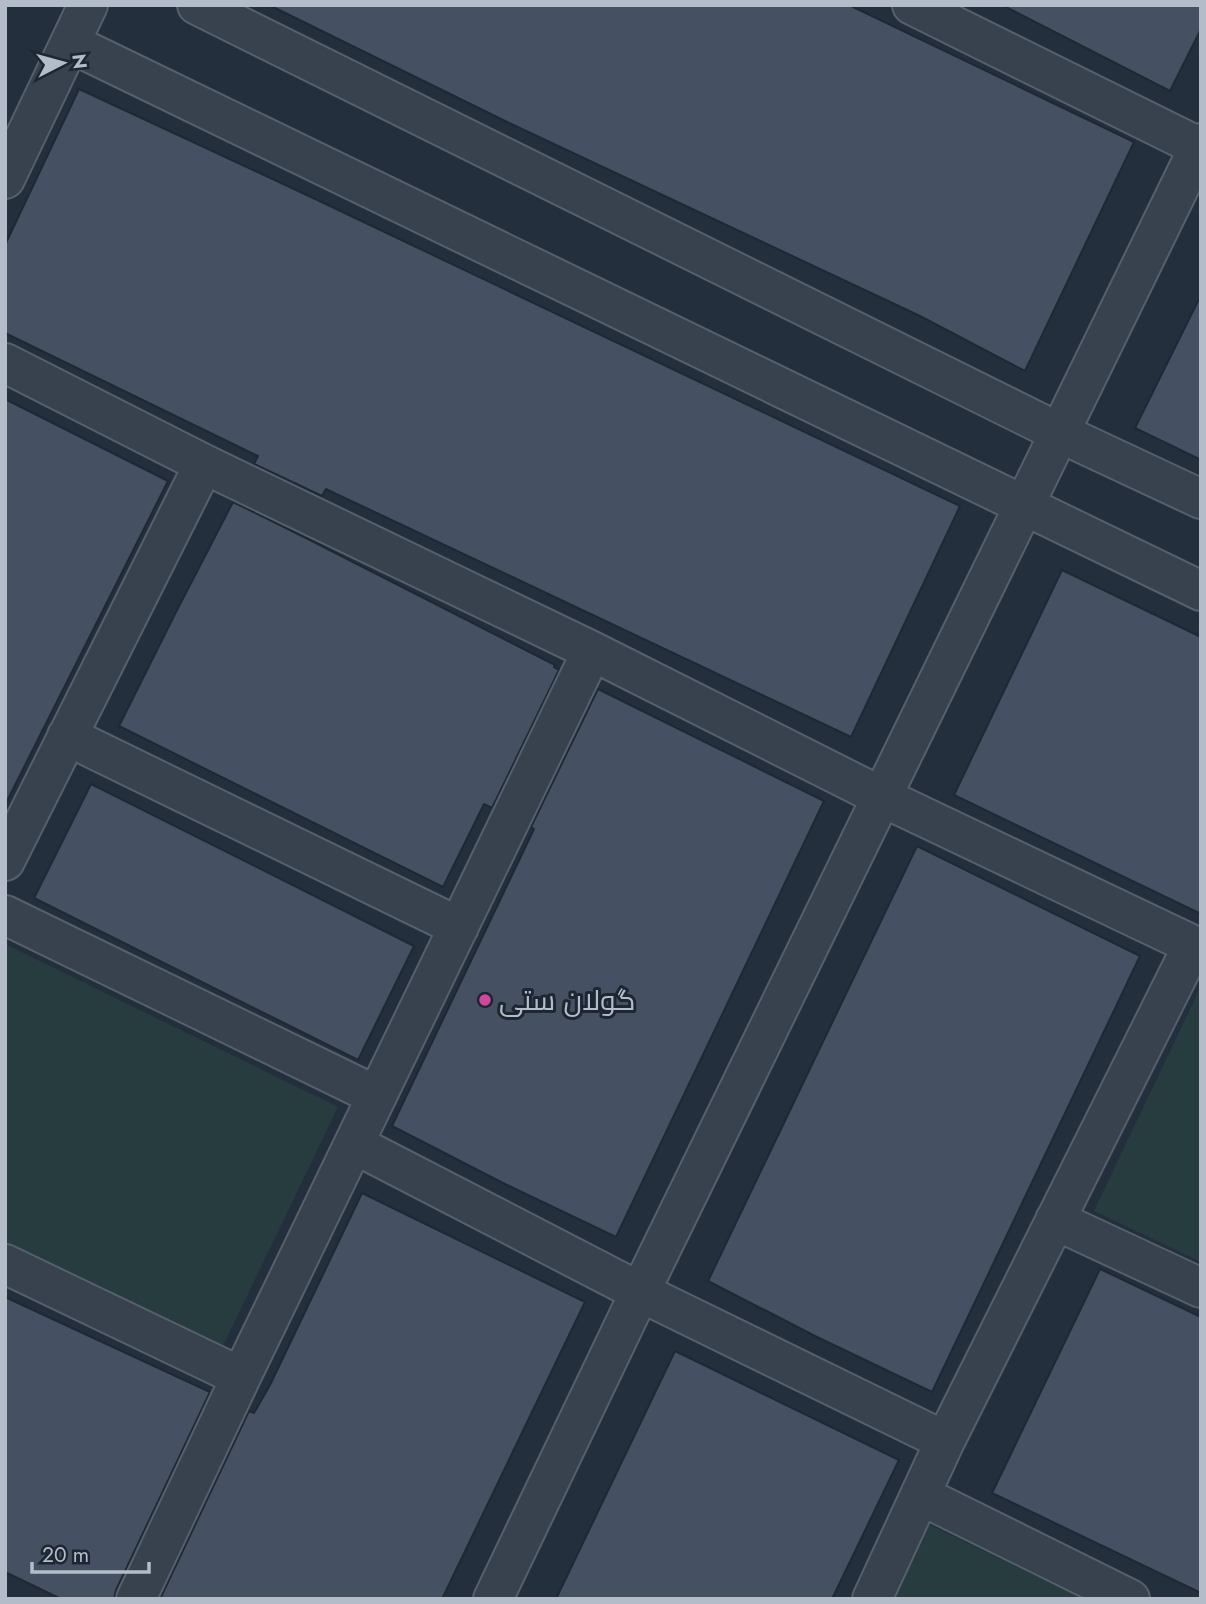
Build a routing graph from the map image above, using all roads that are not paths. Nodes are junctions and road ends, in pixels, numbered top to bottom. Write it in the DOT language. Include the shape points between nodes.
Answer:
graph roads {
  1 [pos="88,5"];
  2 [pos="197,5"];
  3 [pos="912,5"];
  4 [pos="70,43"];
  5 [pos="1200,146"];
  6 [pos="5,179"];
  7 [pos="5,363"];
  8 [pos="1060,433"];
  9 [pos="204,464"];
  10 [pos="1201,499"];
  11 [pos="1024,505"];
  12 [pos="1201,591"];
  13 [pos="592,651"];
  14 [pos="67,736"];
  15 [pos="882,797"];
  16 [pos="5,861"];
  17 [pos="5,915"];
  18 [pos="459,927"];
  19 [pos="1197,947"];
  20 [pos="377,1096"];
  21 [pos="354,1144"];
  22 [pos="1055,1220"];
  23 [pos="5,1264"];
  24 [pos="1201,1288"];
  25 [pos="640,1292"];
  26 [pos="241,1377"];
  27 [pos="945,1441"];
  28 [pos="920,1495"];
  29 [pos="136,1599"];
  30 [pos="493,1599"];
  31 [pos="872,1599"];
  32 [pos="1130,1599"];
  1 -- 4 [label="street"];
  2 -- 8 [label="street"];
  3 -- 5 [label="street"];
  4 -- 6 [label="street"];
  4 -- 11 [label="street"];
  5 -- 8 [label="street"];
  7 -- 9 [label="street"];
  8 -- 10 [label="street"];
  8 -- 11 [label="street"];
  9 -- 13 [label="street"];
  9 -- 14 [label="street"];
  11 -- 12 [label="street"];
  11 -- 15 [label="street"];
  13 -- 15 [label="street"];
  13 -- 18 [label="street"];
  14 -- 16 [label="street"];
  14 -- 18 [label="street"];
  15 -- 19 [label="street"];
  15 -- 25 [label="street"];
  17 -- 20 [label="street"];
  18 -- 20 [label="street"];
  19 -- 22 [label="street"];
  20 -- 21 [label="street"];
  21 -- 25 [label="street"];
  21 -- 26 [label="street"];
  22 -- 24 [label="street"];
  22 -- 27 [label="street"];
  23 -- 26 [label="street"];
  25 -- 27 [label="street"];
  25 -- 30 [label="street"];
  26 -- 29 [label="street"];
  27 -- 28 [label="street"];
  28 -- 31 [label="street"];
  28 -- 32 [label="street"];
}
